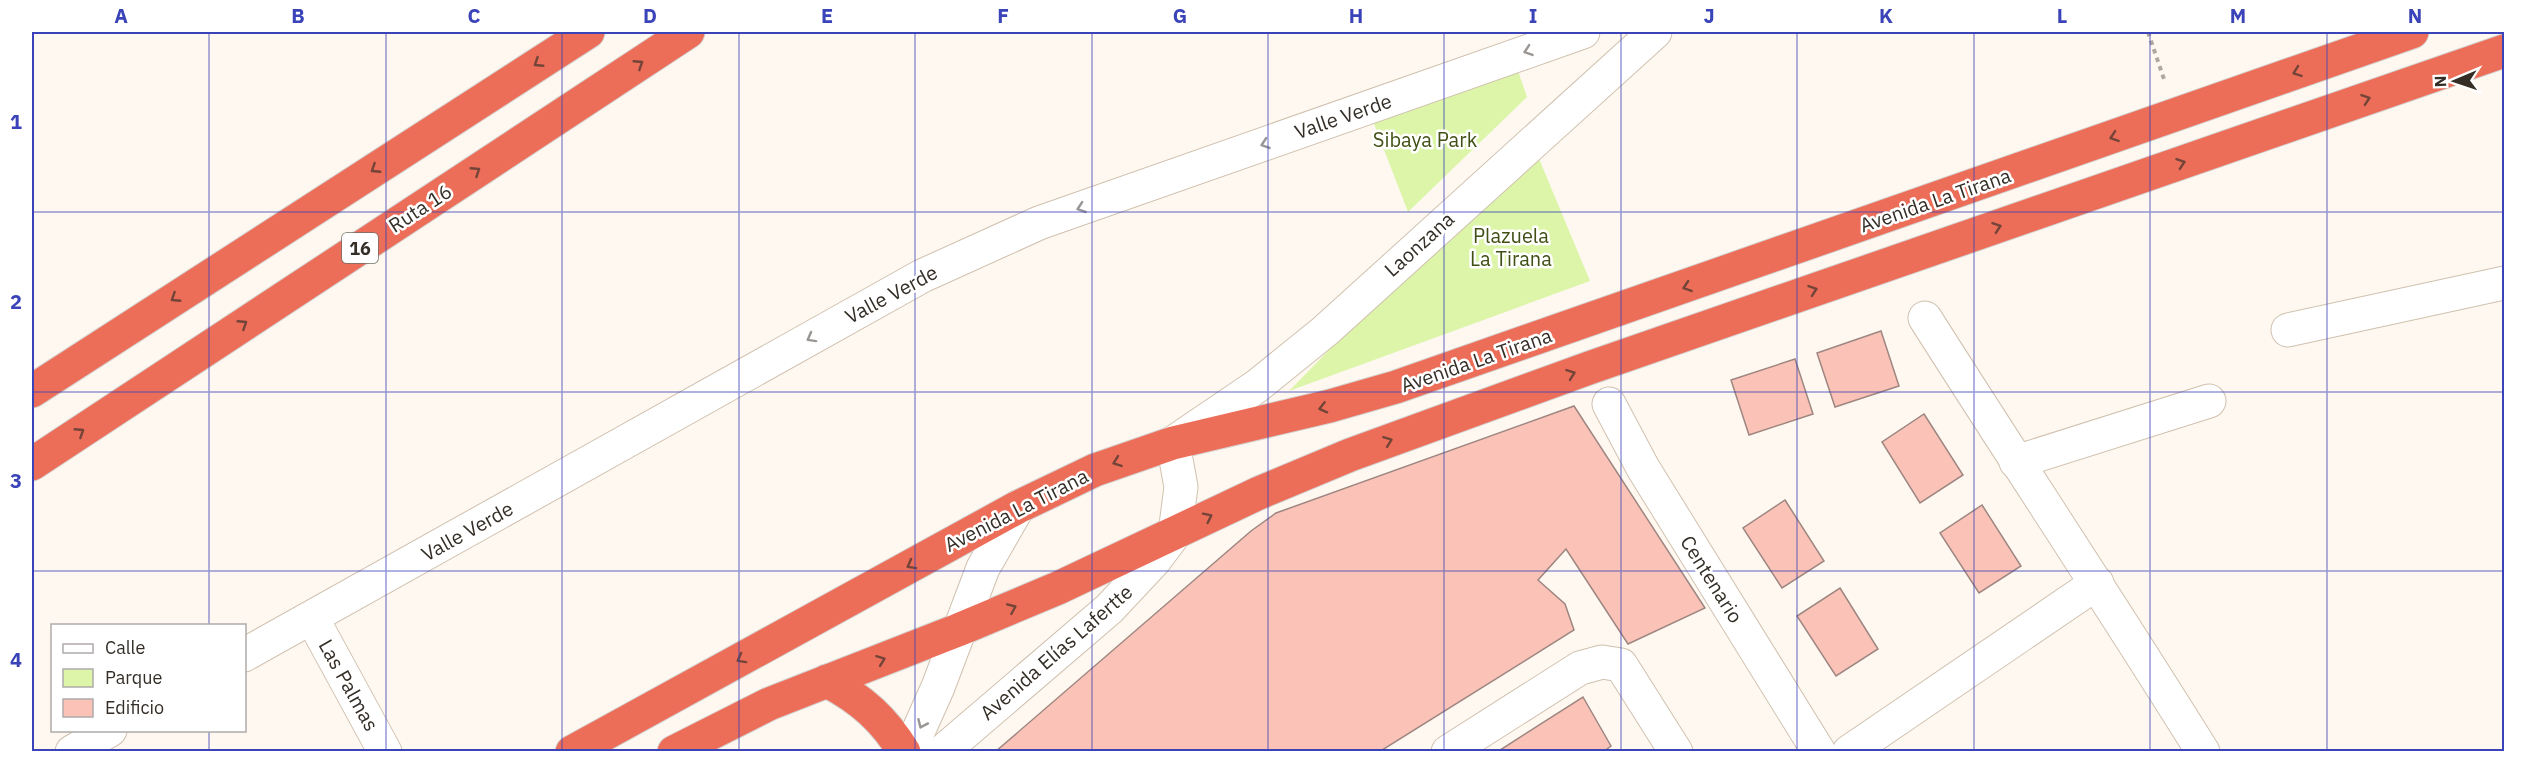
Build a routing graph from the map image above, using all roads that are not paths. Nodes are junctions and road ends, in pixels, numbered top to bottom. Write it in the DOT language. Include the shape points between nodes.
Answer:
graph roads {
  1 [pos="588,32"];
  2 [pos="688,32"];
  3 [pos="1583,32"];
  4 [pos="1655,32"];
  5 [pos="2412,32"];
  6 [pos="2505,51"];
  7 [pos="2505,283"];
  8 [pos="1925,318"];
  9 [pos="2288,330"];
  10 [pos="32,391"];
  11 [pos="2209,401"];
  12 [pos="1609,404"];
  13 [pos="1173,444"];
  14 [pos="2016,462"];
  15 [pos="32,464"];
  16 [pos="1018,507"];
  17 [pos="1175,533"];
  18 [pos="2097,583"];
  19 [pos="312,618"];
  20 [pos="958,630"];
  21 [pos="246,655"];
  22 [pos="827,681"];
  23 [pos="107,732"];
  24 [pos="1675,751"];
  25 [pos="72,752"];
  26 [pos="385,752"];
  27 [pos="572,752"];
  28 [pos="674,752"];
  29 [pos="904,752"];
  30 [pos="909,752"];
  31 [pos="942,752"];
  32 [pos="1448,752"];
  33 [pos="1819,752"];
  34 [pos="1849,752"];
  35 [pos="2203,752"];
  1 -- 10 [label="highway, one-way"];
  15 -- 2 [label="highway, Ruta 16 / 16, one-way"];
  3 -- 19 [label="street, Valle Verde, one-way" via="1039,223 978,249 877,301"];
  4 -- 13 [label="street, Laonzana" via="1317,338 1257,386"];
  5 -- 13 [label="highway, Avenida La Tirana, one-way" via="1396,387"];
  17 -- 6 [label="highway, one-way" via="1259,493 1432,424"];
  7 -- 9 [label="street"];
  8 -- 14 [label="street"];
  11 -- 14 [label="street"];
  12 -- 33 [label="street, Centenario" via="1643,468"];
  13 -- 16 [label="highway, Avenida La Tirana, one-way" via="1095,470"];
  13 -- 17 [label="street, Avenida Elías Lafertte" via="1180,487"];
  14 -- 18 [label="street"];
  16 -- 20 [label="street" via="983,568"];
  16 -- 27 [label="highway, Avenida La Tirana, one-way"];
  20 -- 17 [label="highway, one-way"];
  17 -- 31 [label="street, Avenida Elías Lafertte" via="1155,561 1109,609"];
  18 -- 34 [label="street"];
  18 -- 35 [label="street"];
  19 -- 21 [label="street, Valle Verde"];
  19 -- 26 [label="street, Las Palmas"];
  22 -- 20 [label="highway, one-way"];
  20 -- 30 [label="street, one-way"];
  22 -- 28 [label="highway" via="769,704"];
  22 -- 29 [label="highway" via="876,713"];
  23 -- 25 [label="street"];
  24 -- 32 [label="street" via="1621,665 1602,662 1580,668"];
}
